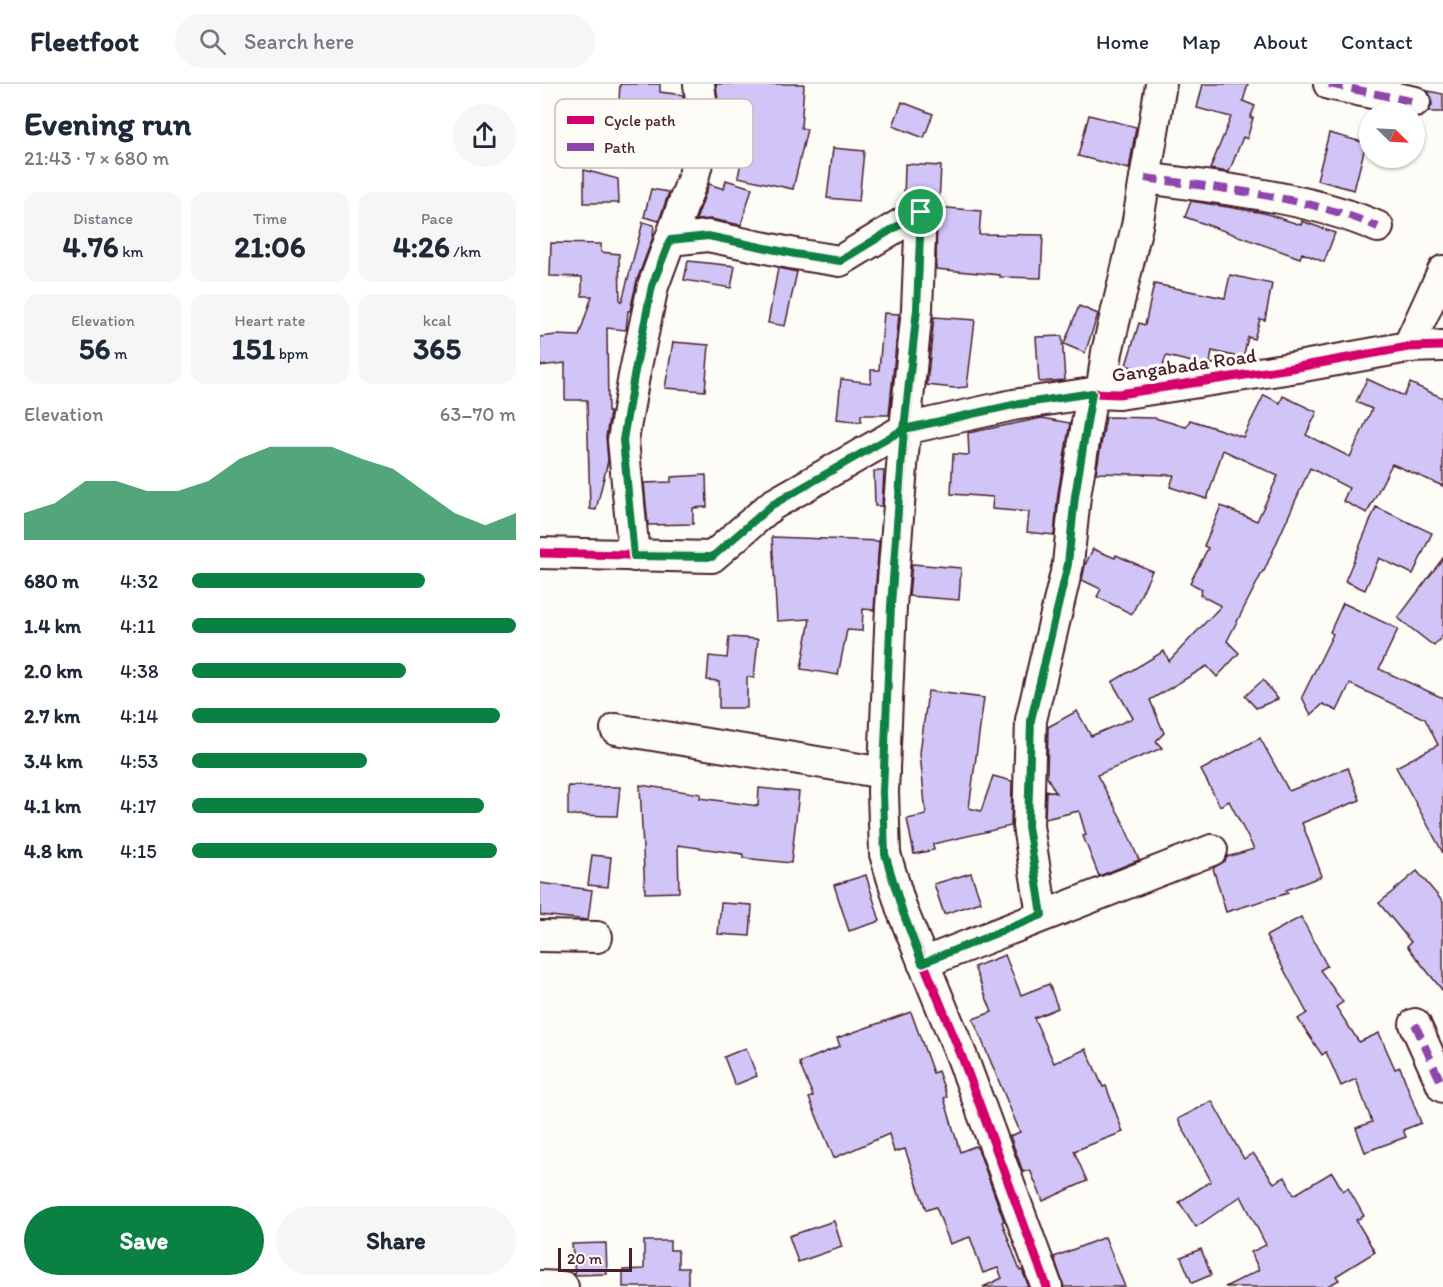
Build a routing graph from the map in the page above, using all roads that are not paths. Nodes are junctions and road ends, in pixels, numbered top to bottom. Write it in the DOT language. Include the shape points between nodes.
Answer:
graph roads {
  1 [pos="699,84"];
  2 [pos="1161,84"];
  3 [pos="1329,84"];
  4 [pos="701,99"];
  5 [pos="1415,102"];
  6 [pos="696,168"];
  7 [pos="1145,178"];
  8 [pos="1378,227"];
  9 [pos="670,240"];
  10 [pos="1443,271"];
  11 [pos="1443,346"];
  12 [pos="1408,347"];
  13 [pos="1096,394"];
  14 [pos="904,429"];
  15 [pos="540,553"];
  16 [pos="634,556"];
  17 [pos="616,729"];
  18 [pos="884,774"];
  19 [pos="1212,850"];
  20 [pos="1042,915"];
  21 [pos="540,936"];
  22 [pos="597,937"];
  23 [pos="922,963"];
  24 [pos="1415,1024"];
  25 [pos="1443,1087"];
  26 [pos="540,1286"];
  27 [pos="562,1287"];
  28 [pos="1047,1287"];
  1 -- 4 [label="street"];
  2 -- 7 [label="street"];
  3 -- 5 [label="street"];
  6 -- 9 [label="street"];
  7 -- 8 [label="street" via="1290,201 1353,216"];
  7 -- 13 [label="street"];
  9 -- 14 [label="street" via="708,236 840,261 921,212 917,309"];
  9 -- 16 [label="street" via="652,286 623,440"];
  10 -- 12 [label="street"];
  11 -- 12 [label="street, Gangabada Road"];
  12 -- 13 [label="street, Gangabada Road" via="1159,388"];
  13 -- 14 [label="street, Gangabada Road" via="1013,405"];
  13 -- 20 [label="street" via="1075,496 1068,564 1031,720 1028,826"];
  14 -- 16 [label="street, Gangabada Road" via="772,505 712,557"];
  14 -- 18 [label="street"];
  15 -- 16 [label="street, Gangabada Road"];
  17 -- 18 [label="street"];
  18 -- 23 [label="street" via="885,854"];
  19 -- 20 [label="street"];
  20 -- 23 [label="street"];
  21 -- 22 [label="street"];
  23 -- 28 [label="street" via="962,1057"];
  24 -- 25 [label="street"];
  26 -- 27 [label="street"];
}
